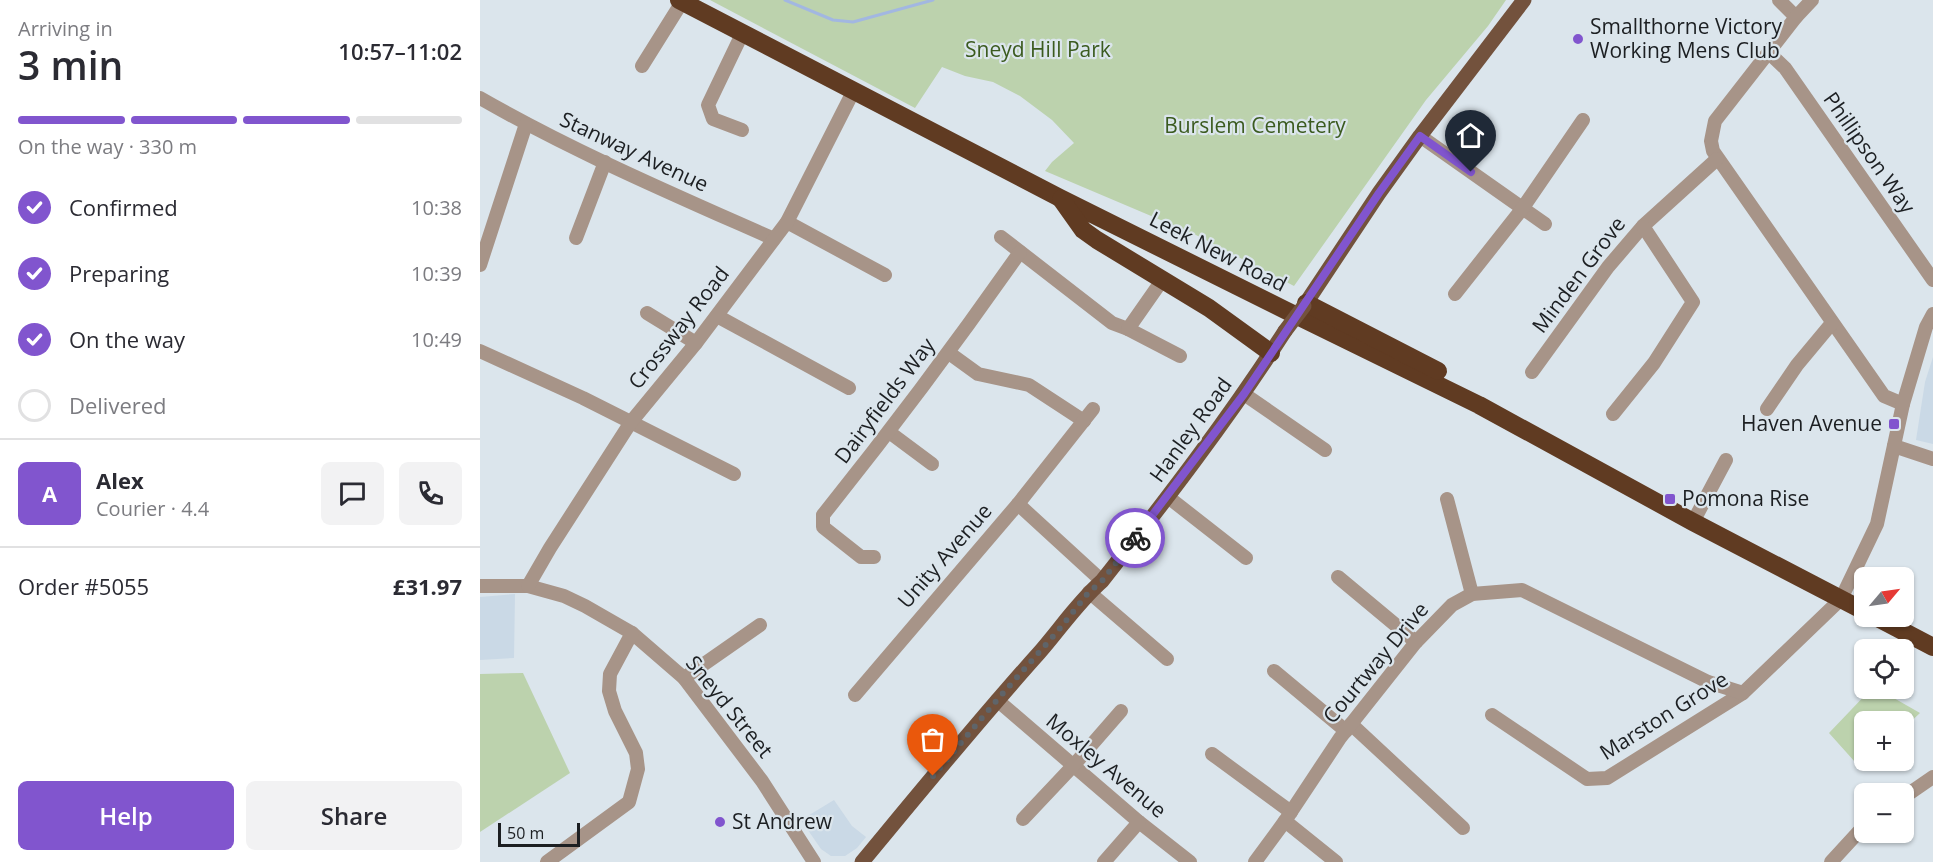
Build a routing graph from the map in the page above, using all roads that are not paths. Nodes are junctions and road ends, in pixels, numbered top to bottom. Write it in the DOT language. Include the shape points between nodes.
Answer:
graph roads {
  1 [pos="1524,0"];
  2 [pos="1779,0"];
  3 [pos="1812,0"];
  4 [pos="681,1"];
  5 [pos="1796,17"];
  6 [pos="743,32"];
  7 [pos="1769,52"];
  8 [pos="642,66"];
  9 [pos="854,90"];
  10 [pos="480,98"];
  11 [pos="1583,120"];
  12 [pos="526,124"];
  13 [pos="742,130"];
  14 [pos="1420,136"];
  15 [pos="1718,159"];
  16 [pos="605,162"];
  17 [pos="1060,198"];
  18 [pos="1522,209"];
  19 [pos="786,222"];
  20 [pos="1545,225"];
  21 [pos="1643,226"];
  22 [pos="576,237"];
  23 [pos="1001,237"];
  24 [pos="774,238"];
  25 [pos="1020,252"];
  26 [pos="480,265"];
  27 [pos="885,275"];
  28 [pos="1163,279"];
  29 [pos="1933,280"];
  30 [pos="1455,294"];
  31 [pos="1305,304"];
  32 [pos="646,313"];
  33 [pos="1933,314"];
  34 [pos="717,316"];
  35 [pos="1832,323"];
  36 [pos="1128,329"];
  37 [pos="696,343"];
  38 [pos="480,351"];
  39 [pos="949,353"];
  40 [pos="1271,353"];
  41 [pos="1180,356"];
  42 [pos="1533,372"];
  43 [pos="849,388"];
  44 [pos="1244,394"];
  45 [pos="1468,400"];
  46 [pos="1903,404"];
  47 [pos="1094,409"];
  48 [pos="1767,409"];
  49 [pos="1613,414"];
  50 [pos="1084,421"];
  51 [pos="631,422"];
  52 [pos="889,432"];
  53 [pos="1894,447"];
  54 [pos="1325,450"];
  55 [pos="1933,459"];
  56 [pos="1726,460"];
  57 [pos="932,464"];
  58 [pos="734,474"];
  59 [pos="1168,497"];
  60 [pos="1447,499"];
  61 [pos="1018,504"];
  62 [pos="1694,522"];
  63 [pos="874,557"];
  64 [pos="1246,558"];
  65 [pos="1338,577"];
  66 [pos="1102,581"];
  67 [pos="480,586"];
  68 [pos="528,586"];
  69 [pos="1089,592"];
  70 [pos="1472,594"];
  71 [pos="1841,599"];
  72 [pos="1854,606"];
  73 [pos="760,625"];
  74 [pos="1896,627"];
  75 [pos="632,633"];
  76 [pos="1416,642"];
  77 [pos="1933,647"];
  78 [pos="1167,659"];
  79 [pos="1274,671"];
  80 [pos="684,678"];
  81 [pos="1743,693"];
  82 [pos="855,695"];
  83 [pos="997,700"];
  84 [pos="1120,711"];
  85 [pos="1492,715"];
  86 [pos="1348,728"];
  87 [pos="1212,754"];
  88 [pos="1073,766"];
  89 [pos="1933,777"];
  90 [pos="1914,790"];
  91 [pos="1288,816"];
  92 [pos="1023,819"];
  93 [pos="1138,822"];
  94 [pos="1463,828"];
  95 [pos="1854,837"];
  96 [pos="547,862"];
  97 [pos="814,862"];
  98 [pos="861,862"];
  99 [pos="1104,862"];
  100 [pos="1190,862"];
  101 [pos="1255,862"];
  102 [pos="1336,862"];
  103 [pos="1831,862"];
  1 -- 14 [label="main road, Hanley Road"];
  2 -- 5 [label="street"];
  3 -- 5 [label="street"];
  4 -- 6 [label="highway, Leek New Road"];
  4 -- 8 [label="street"];
  5 -- 7 [label="street"];
  6 -- 9 [label="highway, Leek New Road"];
  6 -- 13 [label="street" via="708,105 713,119"];
  7 -- 15 [label="street" via="1715,121 1711,141"];
  7 -- 29 [label="street, Phillipson Way" via="1785,68"];
  9 -- 17 [label="highway, Leek New Road"];
  9 -- 19 [label="street, Crossway Road"];
  10 -- 12 [label="street, Stanway Avenue"];
  11 -- 18 [label="street"];
  12 -- 16 [label="street, Stanway Avenue"];
  12 -- 26 [label="street"];
  14 -- 18 [label="street"];
  14 -- 31 [label="main road, Hanley Road"];
  15 -- 21 [label="street, Minden Grove"];
  15 -- 35 [label="street"];
  16 -- 22 [label="street"];
  16 -- 24 [label="street, Stanway Avenue"];
  17 -- 28 [label="highway" via="1083,230"];
  17 -- 45 [label="highway, Leek New Road"];
  18 -- 20 [label="street"];
  18 -- 30 [label="street"];
  19 -- 24 [label="street, Crossway Road"];
  19 -- 27 [label="street"];
  21 -- 42 [label="street, Minden Grove" via="1608,267"];
  21 -- 49 [label="street" via="1693,302 1654,363"];
  23 -- 25 [label="street"];
  24 -- 34 [label="street, Crossway Road"];
  25 -- 36 [label="street" via="1112,323"];
  25 -- 39 [label="street, Dairyfields Way"];
  28 -- 36 [label="street"];
  28 -- 40 [label="highway"];
  31 -- 40 [label="main road, Hanley Road, bridge"];
  31 -- 45 [label="highway" via="1459,383"];
  32 -- 37 [label="street"];
  33 -- 46 [label="street"];
  34 -- 37 [label="street, Crossway Road"];
  34 -- 43 [label="street"];
  35 -- 46 [label="street" via="1884,396"];
  35 -- 48 [label="street"];
  36 -- 41 [label="street"];
  37 -- 51 [label="street, Crossway Road"];
  38 -- 51 [label="street"];
  39 -- 50 [label="street" via="978,375 1029,385"];
  39 -- 52 [label="street, Dairyfields Way"];
  40 -- 44 [label="main road, Hanley Road"];
  44 -- 54 [label="street"];
  44 -- 59 [label="main road, Hanley Road"];
  45 -- 62 [label="highway, Leek New Road"];
  46 -- 53 [label="street"];
  47 -- 50 [label="street"];
  50 -- 61 [label="street"];
  51 -- 58 [label="street"];
  51 -- 68 [label="street, Crossway Road"];
  52 -- 57 [label="street"];
  52 -- 63 [label="street, Dairyfields Way" via="823,515 823,527 861,556"];
  53 -- 55 [label="street"];
  53 -- 71 [label="street" via="1877,524"];
  56 -- 62 [label="street"];
  59 -- 64 [label="street"];
  59 -- 66 [label="main road, Hanley Road"];
  60 -- 70 [label="street"];
  61 -- 66 [label="street, Unity Avenue"];
  61 -- 82 [label="street, Unity Avenue"];
  62 -- 71 [label="highway, Leek New Road"];
  65 -- 76 [label="street"];
  66 -- 69 [label="main road, Hanley Road"];
  67 -- 68 [label="street, Sneyd Street"];
  68 -- 75 [label="street, Sneyd Street" via="564,596"];
  69 -- 78 [label="street"];
  69 -- 83 [label="main road, Hanley Road"];
  70 -- 76 [label="street, Courtway Drive" via="1452,605"];
  70 -- 81 [label="street, Courtway Drive" via="1522,590 1708,682"];
  71 -- 72 [label="highway, Leek New Road"];
  71 -- 81 [label="street, Marston Grove"];
  73 -- 80 [label="street"];
  74 -- 77 [label="highway"];
  75 -- 80 [label="street, Sneyd Street"];
  75 -- 96 [label="street" via="610,674 609,690 636,753 638,769 629,802"];
  76 -- 86 [label="street, Courtway Drive"];
  79 -- 86 [label="street"];
  80 -- 97 [label="street, Sneyd Street" via="762,781"];
  81 -- 85 [label="street, Marston Grove" via="1607,778 1587,780"];
  83 -- 88 [label="street, Moxley Avenue"];
  83 -- 98 [label="main road, Hanley Road"];
  84 -- 88 [label="street"];
  86 -- 91 [label="street, Courtway Drive"];
  86 -- 94 [label="street"];
  87 -- 91 [label="street"];
  88 -- 92 [label="street"];
  88 -- 93 [label="street, Moxley Avenue"];
  89 -- 90 [label="street"];
  91 -- 101 [label="street, Courtway Drive"];
  91 -- 102 [label="street"];
  93 -- 99 [label="street"];
  93 -- 100 [label="street, Moxley Avenue"];
  95 -- 103 [label="street"];
}
